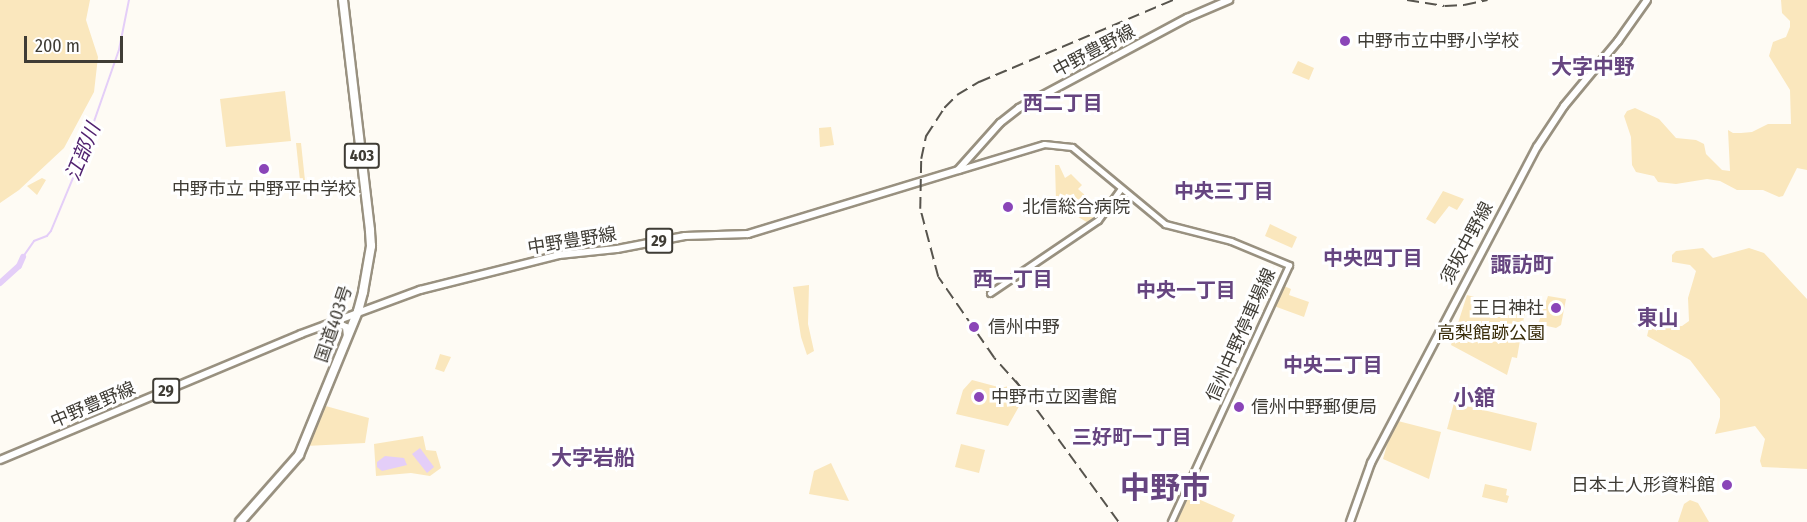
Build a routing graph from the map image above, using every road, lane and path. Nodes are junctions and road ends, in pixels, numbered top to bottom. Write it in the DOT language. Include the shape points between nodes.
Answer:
graph roads {
  1 [pos="343,0"];
  2 [pos="1229,0"];
  3 [pos="1647,0"];
  4 [pos="958,170"];
  5 [pos="1121,188"];
  6 [pos="990,293"];
  7 [pos="358,311"];
  8 [pos="331,322"];
  9 [pos="347,337"];
  10 [pos="0,460"];
  11 [pos="240,522"];
  12 [pos="1171,522"];
  13 [pos="1350,522"];
  1 -- 7 [label="highway, 国道403号 / 403" via="371,246"];
  2 -- 4 [label="main road, 中野豊野線" via="1196,13 1019,108 1000,123"];
  3 -- 13 [label="main road, 須坂中野線" via="1564,105 1537,147 1371,463"];
  4 -- 5 [label="main road, 信州中野停車場線" via="1044,144 1062,144 1079,150"];
  4 -- 7 [label="main road, 中野豊野線 / 29" via="756,232 685,236 559,255 420,290"];
  5 -- 6 [label="main road" via="1093,225"];
  5 -- 12 [label="main road, 信州中野停車場線" via="1165,224 1231,241 1289,265"];
  7 -- 8 [label="main road, 中野豊野線 / 29"];
  7 -- 9 [label="highway, 国道403号 / 403"];
  8 -- 9 [label="main road" via="345,325"];
  8 -- 10 [label="main road, 中野豊野線 / 29"];
  9 -- 11 [label="highway, 国道403号 / 403" via="299,455"];
}
